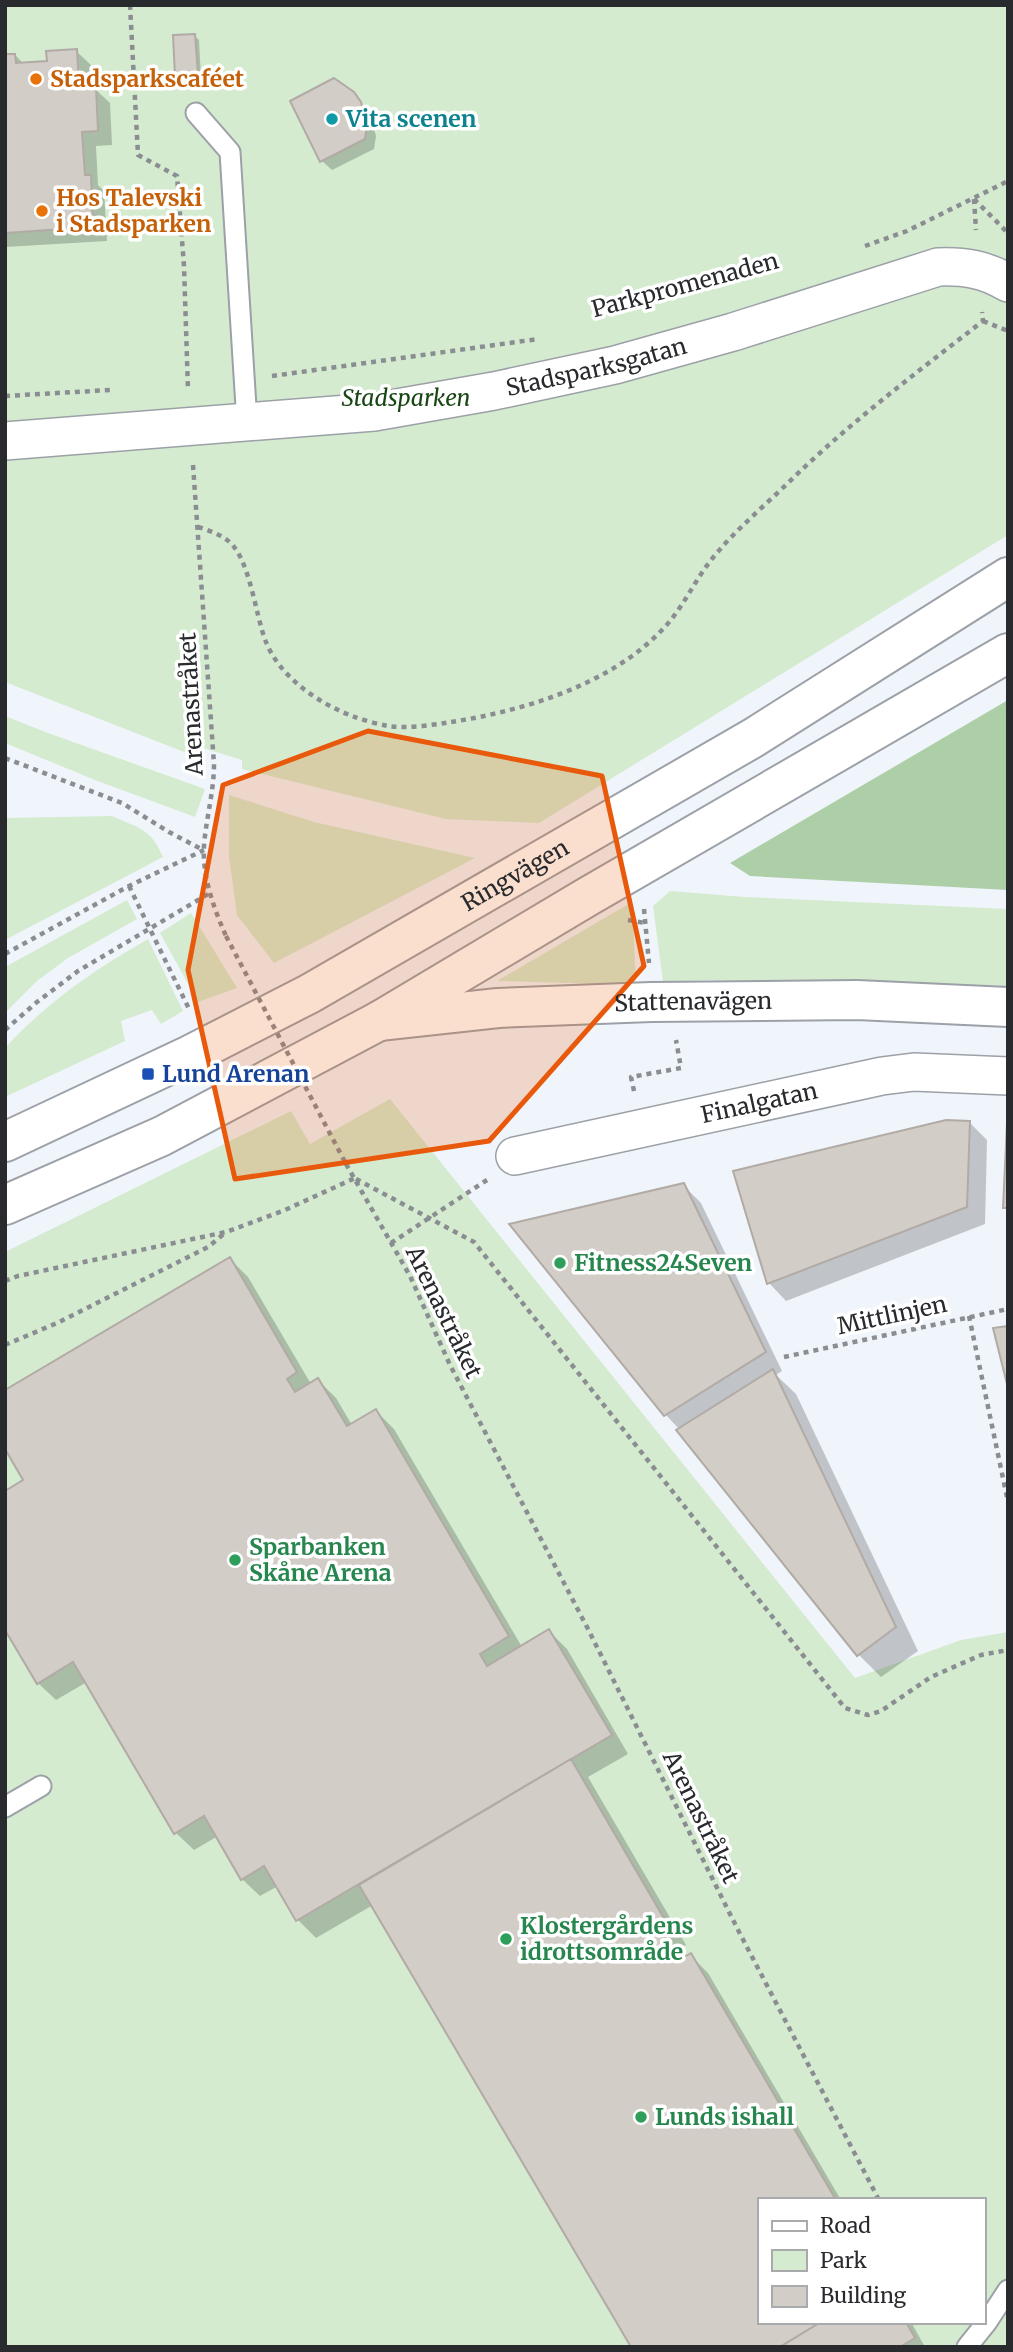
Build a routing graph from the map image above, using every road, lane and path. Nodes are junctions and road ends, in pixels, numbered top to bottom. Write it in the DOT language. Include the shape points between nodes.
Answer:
graph roads {
  1 [pos="130,5"];
  2 [pos="196,113"];
  3 [pos="1008,181"];
  4 [pos="974,200"];
  5 [pos="1008,233"];
  6 [pos="855,250"];
  7 [pos="993,276"];
  8 [pos="983,321"];
  9 [pos="1008,331"];
  10 [pos="544,338"];
  11 [pos="355,365"];
  12 [pos="188,386"];
  13 [pos="175,387"];
  14 [pos="123,390"];
  15 [pos="5,396"];
  16 [pos="247,423"];
  17 [pos="190,427"];
  18 [pos="5,441"];
  19 [pos="198,527"];
  20 [pos="1008,577"];
  21 [pos="1008,653"];
  22 [pos="5,758"];
  23 [pos="204,850"];
  24 [pos="130,886"];
  25 [pos="210,893"];
  26 [pos="151,929"];
  27 [pos="5,954"];
  28 [pos="1008,1007"];
  29 [pos="194,1020"];
  30 [pos="379,1021"];
  31 [pos="5,1030"];
  32 [pos="1008,1076"];
  33 [pos="5,1142"];
  34 [pos="515,1156"];
  35 [pos="355,1178"];
  36 [pos="5,1205"];
  37 [pos="430,1219"];
  38 [pos="226,1232"];
  39 [pos="391,1243"];
  40 [pos="5,1281"];
  41 [pos="1008,1309"];
  42 [pos="970,1316"];
  43 [pos="5,1345"];
  44 [pos="784,1357"];
  45 [pos="1008,1502"];
  46 [pos="1008,1650"];
  47 [pos="41,1786"];
  48 [pos="5,1807"];
  49 [pos="878,2198"];
  50 [pos="1008,2290"];
  51 [pos="967,2347"];
  1 -- 12 [label="path, Arenastråket" via="138,155 177,176"];
  2 -- 16 [label="lane" via="230,152"];
  3 -- 4 [label="path"];
  4 -- 5 [label="path"];
  4 -- 6 [label="path"];
  7 -- 8 [label="path"];
  7 -- 16 [label="street, Stadsparksgatan" via="958,266 938,267 615,365 374,412"];
  8 -- 9 [label="path"];
  8 -- 19 [label="path" via="792,479 715,554 686,602 640,651 547,700 489,716 388,726 351,715 310,694 267,644 240,554 228,540"];
  10 -- 11 [label="path"];
  12 -- 13 [label="path"];
  12 -- 17 [label="path, Arenastråket"];
  14 -- 15 [label="path"];
  16 -- 17 [label="street, Stadsparksgatan"];
  17 -- 18 [label="street, Stadsparksgatan"];
  17 -- 19 [label="path, Arenastråket"];
  19 -- 23 [label="path, Arenastråket" via="214,764"];
  20 -- 33 [label="main road, Ringvägen" via="753,738 309,994"];
  21 -- 30 [label="main road"];
  22 -- 23 [label="path" via="122,803"];
  23 -- 24 [label="path"];
  23 -- 25 [label="path, Arenastråket"];
  24 -- 26 [label="path"];
  24 -- 27 [label="path"];
  25 -- 26 [label="path"];
  25 -- 35 [label="path, Arenastråket, bridge" via="226,936"];
  26 -- 29 [label="path"];
  26 -- 31 [label="path" via="78,971"];
  28 -- 30 [label="main road, Stattenavägen" via="857,1000 651,1002 498,1008"];
  30 -- 36 [label="main road" via="162,1136"];
  32 -- 34 [label="street, Finalgatan" via="914,1072 882,1076"];
  34 -- 37 [label="path"];
  35 -- 37 [label="path"];
  35 -- 38 [label="path"];
  35 -- 39 [label="path, Arenastråket"];
  37 -- 39 [label="path"];
  37 -- 46 [label="path" via="474,1242 845,1708 868,1715 881,1711 931,1678 981,1655"];
  38 -- 40 [label="path"];
  38 -- 43 [label="path" via="208,1247"];
  39 -- 49 [label="path, Arenastråket"];
  41 -- 42 [label="path, Mittlinjen"];
  42 -- 44 [label="path, Mittlinjen"];
  42 -- 45 [label="path"];
  47 -- 48 [label="lane"];
  50 -- 51 [label="lane"];
}
